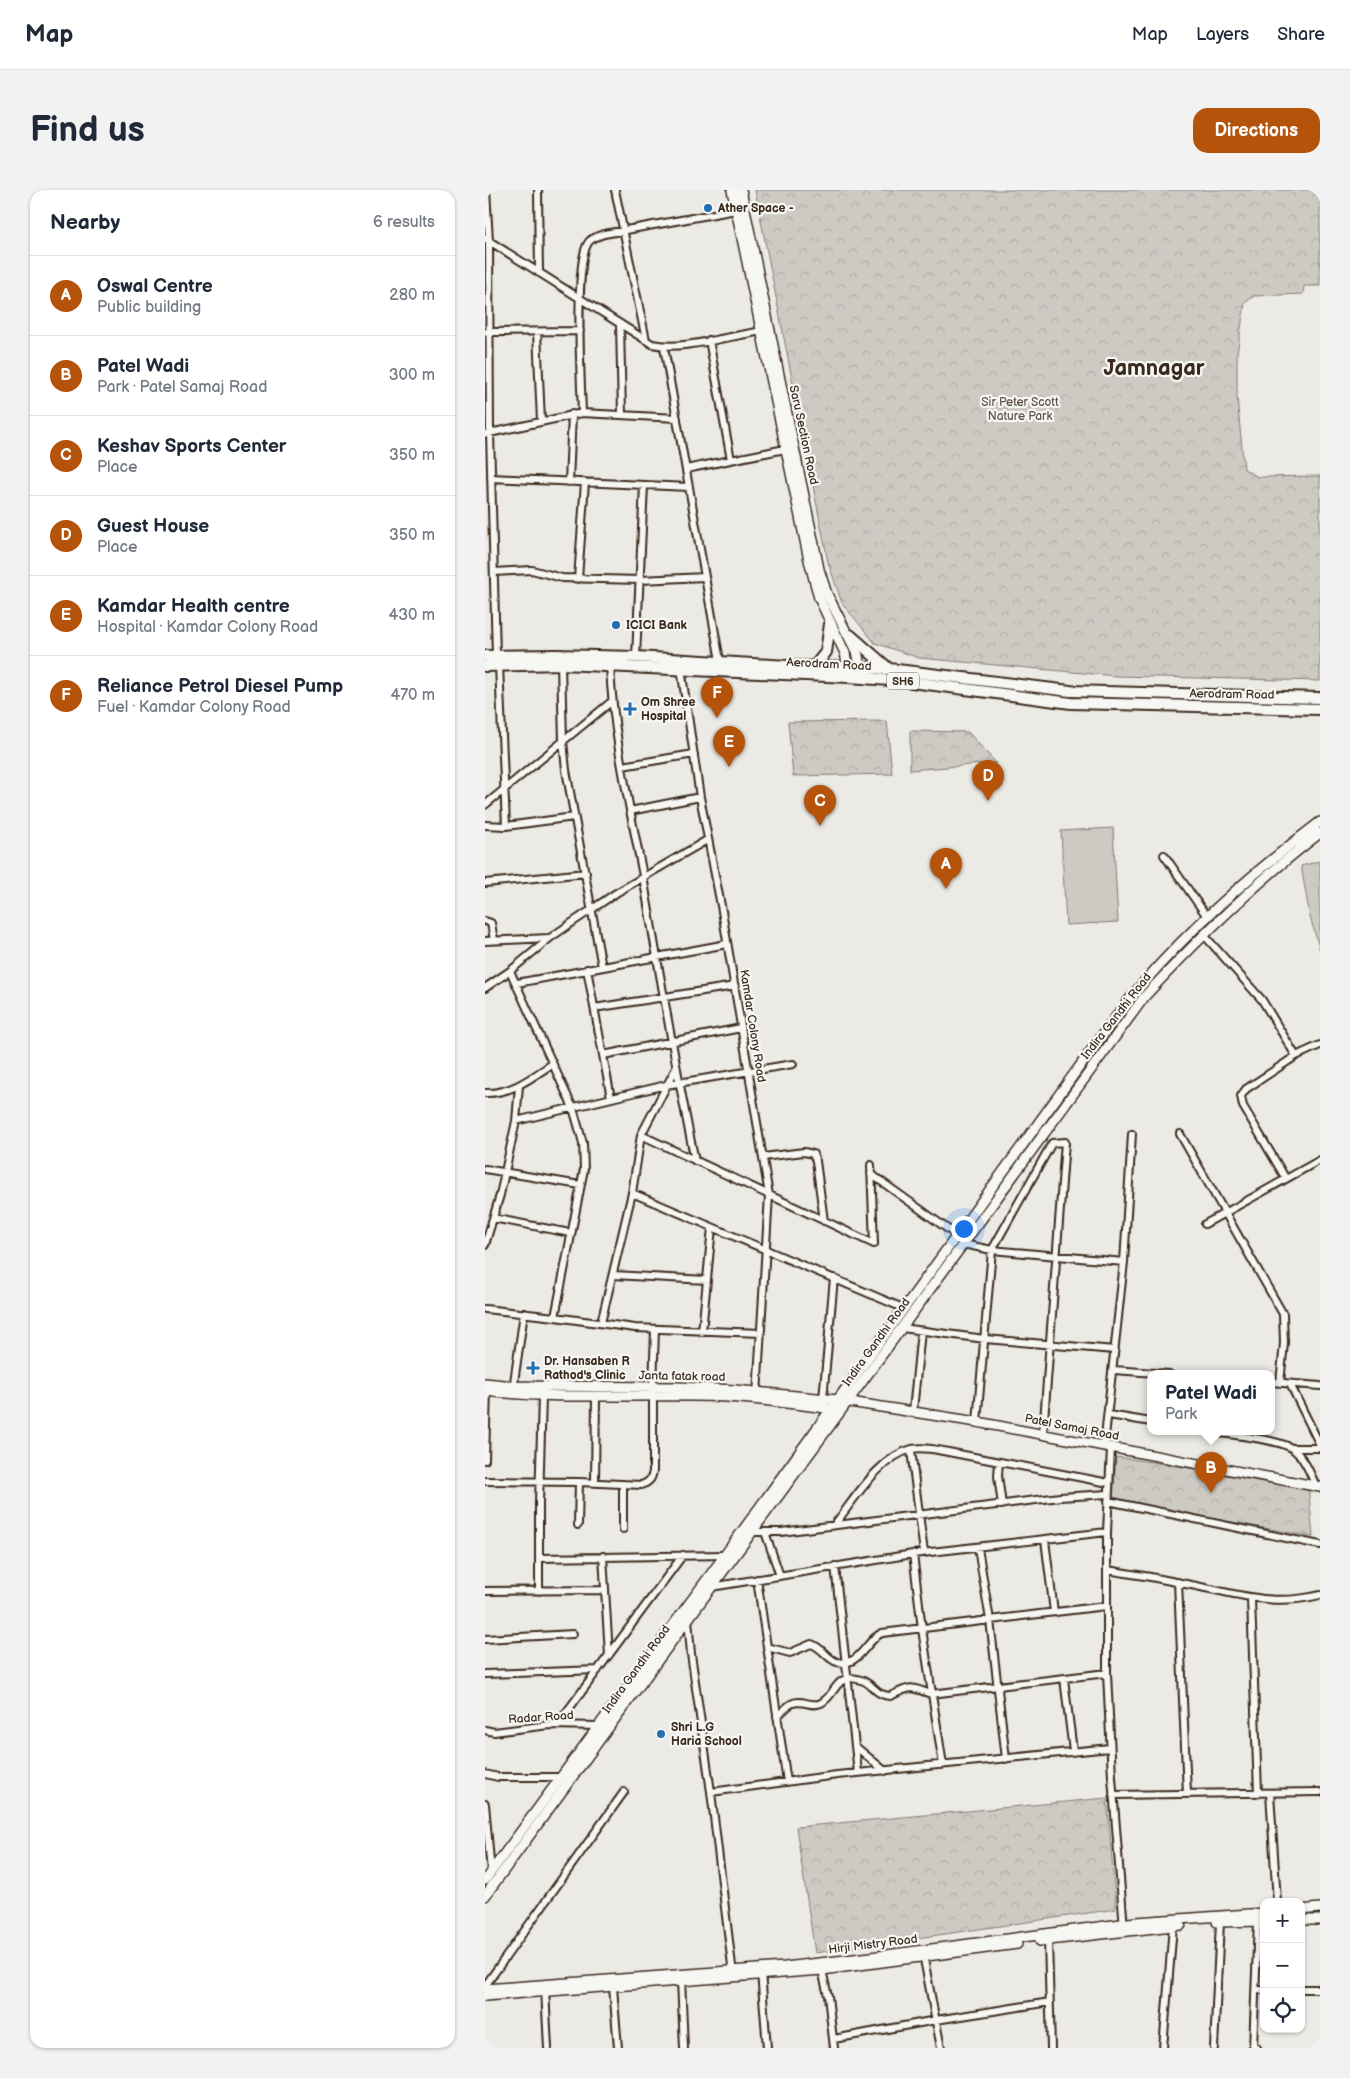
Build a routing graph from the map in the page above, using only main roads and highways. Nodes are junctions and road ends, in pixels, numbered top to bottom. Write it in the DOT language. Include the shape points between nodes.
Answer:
graph roads {
  1 [pos="732,190"];
  2 [pos="741,190"];
  3 [pos="830,624"];
  4 [pos="850,635"];
  5 [pos="485,656"];
  6 [pos="498,660"];
  7 [pos="680,664"];
  8 [pos="485,666"];
  9 [pos="814,667"];
  10 [pos="889,669"];
  11 [pos="849,672"];
  12 [pos="860,673"];
  13 [pos="1320,698"];
  14 [pos="1320,709"];
  15 [pos="1320,822"];
  16 [pos="1320,833"];
  17 [pos="486,1387"];
  18 [pos="513,1390"];
  19 [pos="653,1391"];
  20 [pos="757,1396"];
  21 [pos="837,1400"];
  22 [pos="848,1402"];
  23 [pos="831,1409"];
  24 [pos="841,1410"];
  25 [pos="1318,1486"];
  26 [pos="741,1532"];
  27 [pos="751,1532"];
  28 [pos="711,1587"];
  29 [pos="700,1588"];
  30 [pos="685,1616"];
  31 [pos="485,1880"];
  32 [pos="485,1896"];
  33 [pos="1320,1908"];
  34 [pos="1305,1910"];
  35 [pos="1260,1918"];
  36 [pos="1260,1918"];
  37 [pos="1316,1920"];
  38 [pos="1124,1927"];
  39 [pos="923,1954"];
  40 [pos="761,1972"];
  41 [pos="681,1978"];
  42 [pos="485,1987"];
  43 [pos="545,1989"];
  44 [pos="485,1996"];
  1 -- 3 [label="main road, Saru Section Road" via="814,581"];
  2 -- 4 [label="main road, Saru Section Road" via="819,569 835,610"];
  3 -- 9 [label="main road" via="826,652"];
  3 -- 11 [label="main road, Saru Section Road" via="840,642"];
  4 -- 10 [label="main road"];
  4 -- 12 [label="main road, Saru Section Road" via="859,655"];
  5 -- 6 [label="main road, Aerodram Road / SH6"];
  6 -- 7 [label="main road, Aerodram Road / SH6" via="609,666"];
  6 -- 7 [label="main road, Aerodram Road / SH6" via="636,657"];
  6 -- 8 [label="main road, Aerodram Road / SH6"];
  7 -- 9 [label="main road, Aerodram Road / SH6" via="720,662"];
  7 -- 11 [label="main road, Aerodram Road / SH6"];
  9 -- 11 [label="main road, Aerodram Road / SH6"];
  10 -- 12 [label="main road, Aerodram Road / SH6"];
  10 -- 13 [label="main road, Aerodram Road / SH6" via="1069,691"];
  11 -- 12 [label="main road, Aerodram Road / SH6"];
  12 -- 14 [label="main road, Aerodram Road / SH6" via="1071,703"];
  15 -- 21 [label="main road, Indira Gandhi Road" via="1273,858 1208,918 1130,1000"];
  16 -- 22 [label="main road, Indira Gandhi Road" via="1205,934 1145,996"];
  17 -- 18 [label="main road, Janta fatak road"];
  18 -- 19 [label="main road, Janta fatak road"];
  18 -- 19 [label="main road" via="542,1396"];
  19 -- 20 [label="main road, Janta fatak road" via="679,1386"];
  20 -- 21 [label="main road, Janta fatak road"];
  20 -- 23 [label="main road"];
  21 -- 22 [label="main road, Janta fatak road"];
  21 -- 23 [label="main road, Indira Gandhi Road"];
  22 -- 24 [label="main road, Indira Gandhi Road"];
  22 -- 25 [label="main road, Patel Samaj Road" via="977,1422"];
  23 -- 24 [label="main road"];
  23 -- 26 [label="main road, Indira Gandhi Road"];
  24 -- 27 [label="main road, Indira Gandhi Road"];
  26 -- 27 [label="main road"];
  26 -- 29 [label="main road, Indira Gandhi Road"];
  27 -- 28 [label="main road, Indira Gandhi Road"];
  28 -- 29 [label="main road"];
  28 -- 30 [label="main road, Indira Gandhi Road"];
  29 -- 30 [label="main road, Indira Gandhi Road"];
  30 -- 31 [label="main road, Indira Gandhi Road"];
  30 -- 32 [label="main road, Indira Gandhi Road"];
  33 -- 34 [label="main road"];
  33 -- 37 [label="main road"];
  35 -- 38 [label="main road, Hirji Mistry Road"];
  36 -- 38 [label="main road, Hirji Mistry Road"];
  38 -- 39 [label="main road, Hirji Mistry Road"];
  38 -- 39 [label="main road, Hirji Mistry Road" via="1048,1940"];
  39 -- 40 [label="main road, Hirji Mistry Road"];
  39 -- 40 [label="main road, Hirji Mistry Road" via="822,1970"];
  40 -- 41 [label="main road, Hirji Mistry Road"];
  41 -- 43 [label="main road, Hirji Mistry Road"];
  41 -- 43 [label="main road, Hirji Mistry Road"];
  42 -- 43 [label="main road, Hirji Mistry Road"];
  43 -- 44 [label="main road, Hirji Mistry Road"];
}
